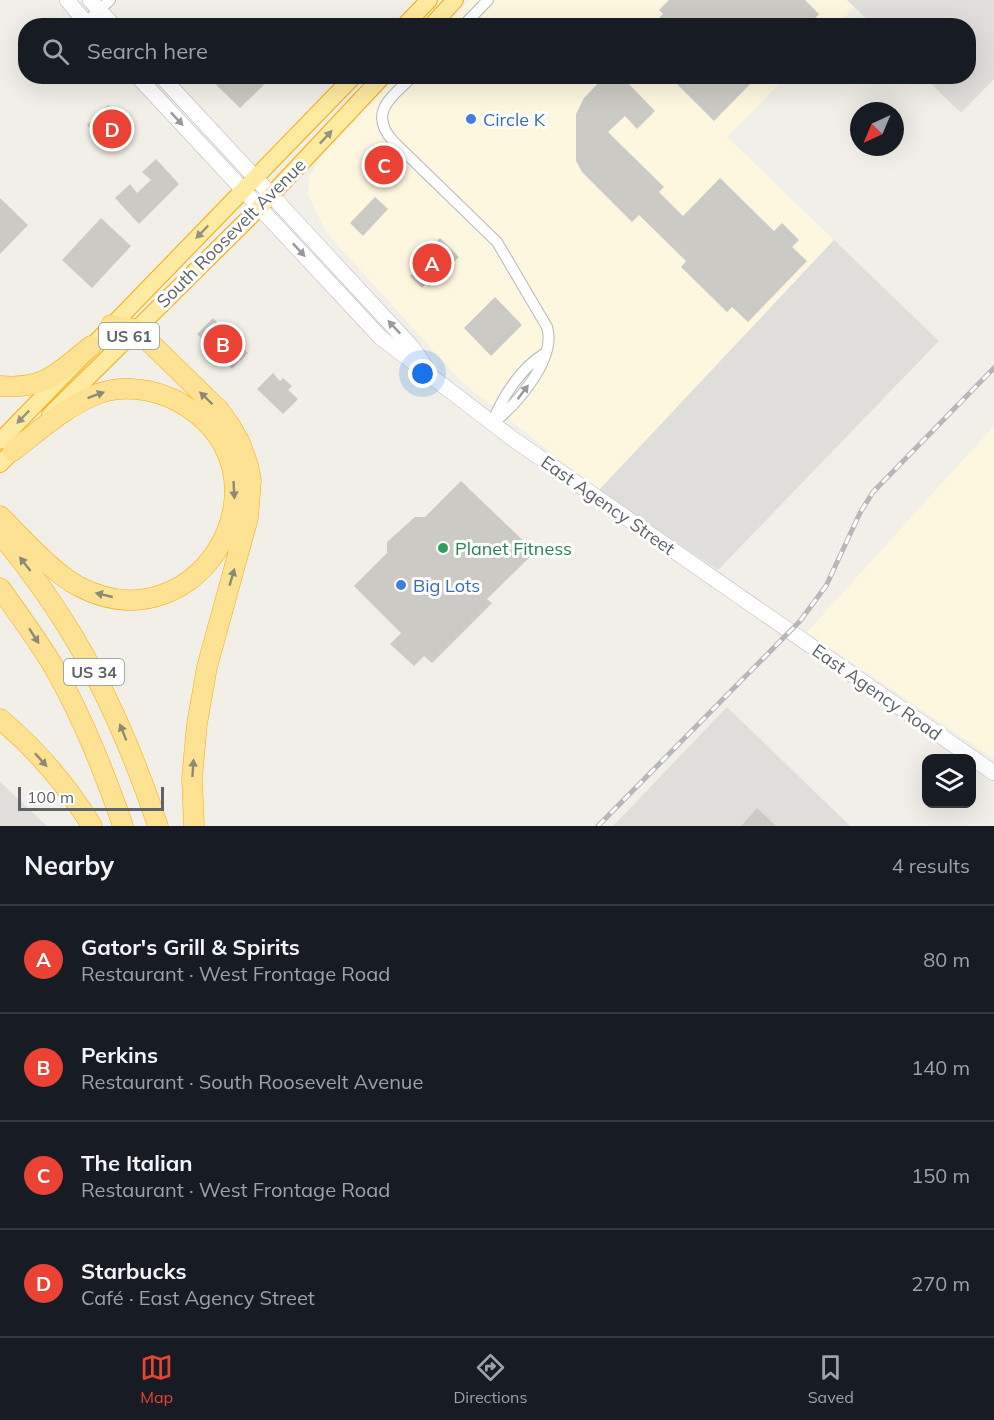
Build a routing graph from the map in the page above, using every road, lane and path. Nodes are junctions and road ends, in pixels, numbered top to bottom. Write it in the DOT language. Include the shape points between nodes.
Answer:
graph roads {
  1 [pos="67,0"];
  2 [pos="429,0"];
  3 [pos="455,0"];
  4 [pos="488,0"];
  5 [pos="100,3"];
  6 [pos="83,18"];
  7 [pos="91,18"];
  8 [pos="109,18"];
  9 [pos="412,18"];
  10 [pos="438,18"];
  11 [pos="471,18"];
  12 [pos="144,84"];
  13 [pos="168,84"];
  14 [pos="346,84"];
  15 [pos="375,84"];
  16 [pos="405,84"];
  17 [pos="255,178"];
  18 [pos="243,191"];
  19 [pos="271,195"];
  20 [pos="259,208"];
  21 [pos="111,325"];
  22 [pos="135,329"];
  23 [pos="91,346"];
  24 [pos="429,373"];
  25 [pos="0,386"];
  26 [pos="492,424"];
  27 [pos="4,452"];
  28 [pos="0,516"];
  29 [pos="0,534"];
  30 [pos="0,588"];
  31 [pos="790,632"];
  32 [pos="0,719"];
  33 [pos="994,773"];
  34 [pos="92,826"];
  35 [pos="123,826"];
  36 [pos="158,826"];
  37 [pos="194,826"];
  1 -- 6 [label="main road"];
  2 -- 9 [label="highway"];
  3 -- 10 [label="highway"];
  4 -- 11 [label="street"];
  5 -- 7 [label="street"];
  5 -- 8 [label="main road"];
  12 -- 18 [label="main road, East Agency Street, one-way"];
  13 -- 17 [label="main road, East Agency Street"];
  14 -- 17 [label="highway, US 61"];
  19 -- 15 [label="highway, South Roosevelt Avenue / US 61, one-way"];
  16 -- 26 [label="street" via="383,110 382,126 491,234 547,327 549,342 544,354 529,365 504,398"];
  17 -- 18 [label="highway, US 61"];
  17 -- 19 [label="main road, East Agency Street"];
  18 -- 20 [label="main road, East Agency Street"];
  18 -- 21 [label="highway, US 61, one-way"];
  19 -- 20 [label="highway, South Roosevelt Avenue / US 61"];
  24 -- 19 [label="main road, East Agency Street, one-way" via="412,347"];
  20 -- 22 [label="highway, South Roosevelt Avenue / US 61"];
  20 -- 24 [label="main road, East Agency Street, one-way" via="380,337"];
  21 -- 22 [label="highway"];
  21 -- 23 [label="highway, US 61"];
  22 -- 27 [label="highway, South Roosevelt Avenue / US 61"];
  37 -- 22 [label="highway, one-way" via="192,778 197,724 207,667 248,518 250,481 240,443 225,418"];
  23 -- 25 [label="highway" via="50,379 32,386"];
  23 -- 27 [label="highway, US 61, one-way"];
  24 -- 26 [label="main road, East Agency Street"];
  26 -- 31 [label="main road, East Agency Street"];
  27 -- 28 [label="highway, one-way" via="84,400 120,390 151,391 187,406 220,441 233,476 234,509 224,541 202,570 170,592 131,599 93,593 76,585"];
  36 -- 29 [label="highway, US 34, one-way" via="103,687 58,611"];
  30 -- 35 [label="highway, US 34, one-way" via="52,665 75,708"];
  31 -- 33 [label="main road, East Agency Road"];
  32 -- 34 [label="highway, one-way" via="46,766"];
}
